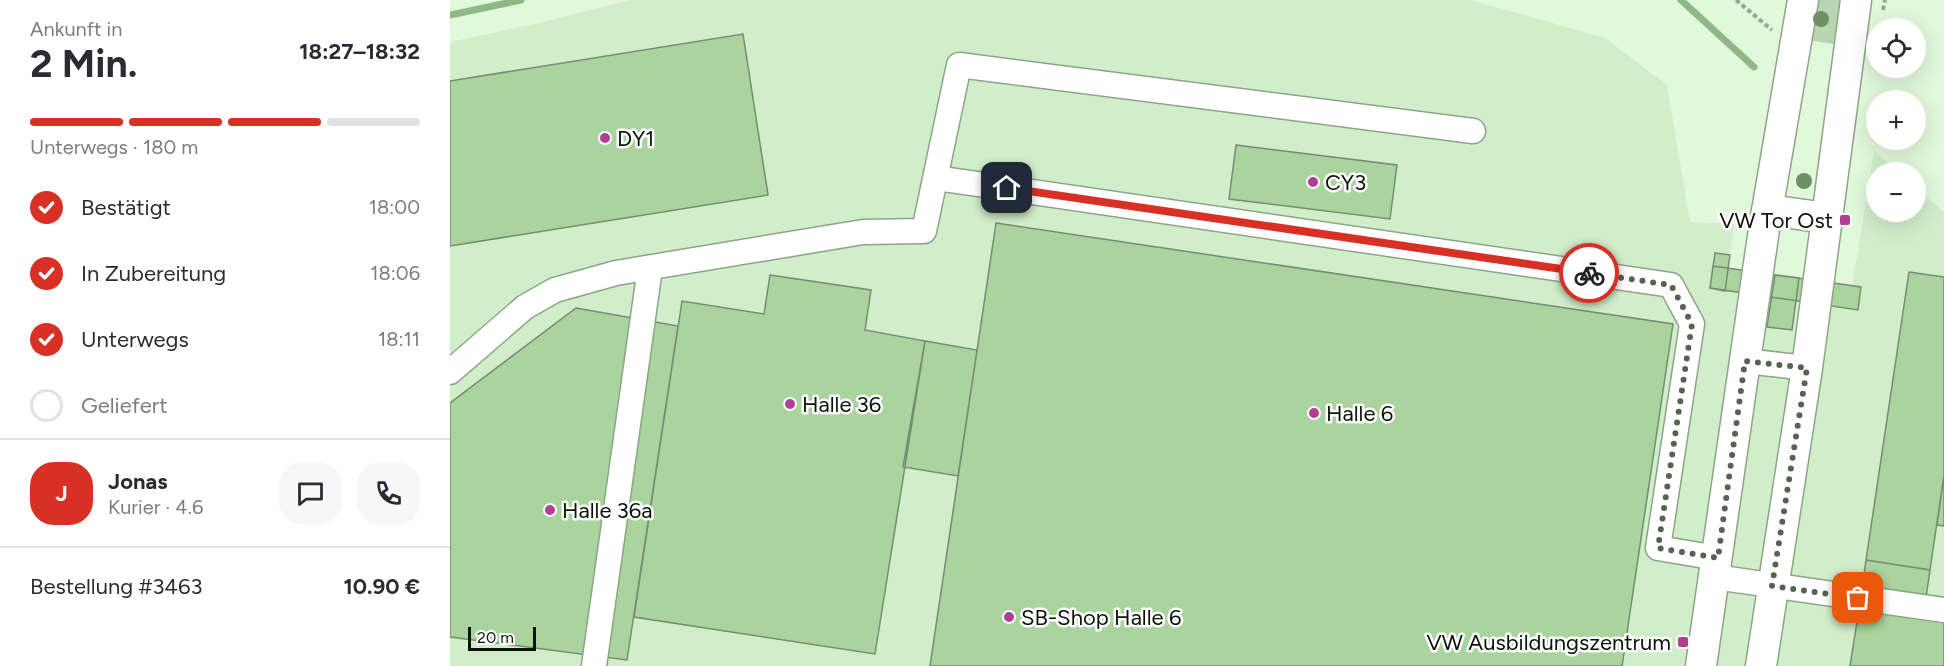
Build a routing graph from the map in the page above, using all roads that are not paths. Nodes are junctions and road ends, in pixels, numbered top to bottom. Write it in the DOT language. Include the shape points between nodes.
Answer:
graph roads {
  1 [pos="1803,0"];
  2 [pos="1856,0"];
  3 [pos="1473,131"];
  4 [pos="936,178"];
  5 [pos="1767,210"];
  6 [pos="1827,218"];
  7 [pos="650,268"];
  8 [pos="1745,361"];
  9 [pos="1807,368"];
  10 [pos="450,372"];
  11 [pos="1716,567"];
  12 [pos="1772,586"];
  13 [pos="1944,610"];
  14 [pos="594,666"];
  15 [pos="1701,666"];
  16 [pos="1761,666"];
  1 -- 5 [label="street"];
  2 -- 6 [label="street"];
  3 -- 4 [label="street" via="959,65"];
  4 -- 7 [label="street" via="924,231 863,232"];
  4 -- 11 [label="street" via="1671,285 1692,324 1658,548"];
  5 -- 6 [label="street"];
  5 -- 8 [label="street"];
  6 -- 9 [label="street"];
  7 -- 10 [label="street" via="555,290 525,307"];
  7 -- 14 [label="street"];
  8 -- 9 [label="street"];
  8 -- 11 [label="street"];
  9 -- 12 [label="street"];
  11 -- 12 [label="street"];
  11 -- 15 [label="street"];
  12 -- 13 [label="street"];
  12 -- 16 [label="street"];
}
